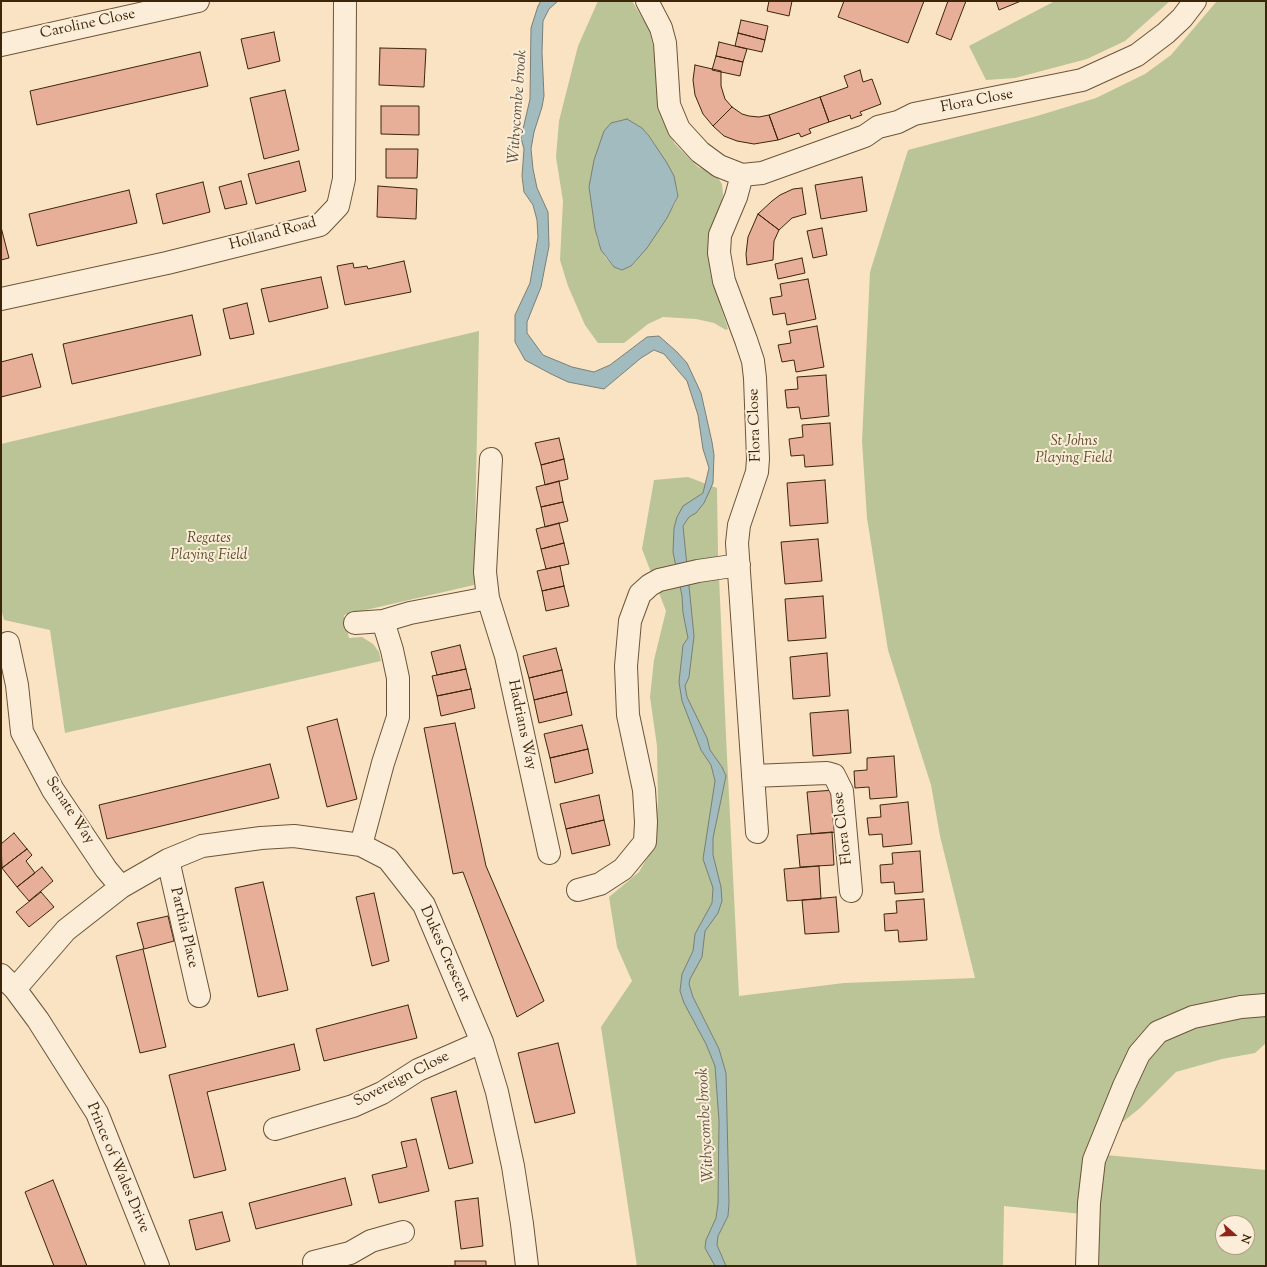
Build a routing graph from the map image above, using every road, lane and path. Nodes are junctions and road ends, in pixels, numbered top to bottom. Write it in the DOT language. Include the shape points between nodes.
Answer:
graph roads {
  1 [pos="198,1"];
  2 [pos="345,1"];
  3 [pos="647,1"];
  4 [pos="1195,1"];
  5 [pos="1,44"];
  6 [pos="742,176"];
  7 [pos="1,300"];
  8 [pos="491,459"];
  9 [pos="739,565"];
  10 [pos="488,598"];
  11 [pos="383,621"];
  12 [pos="355,623"];
  13 [pos="8,642"];
  14 [pos="753,776"];
  15 [pos="758,832"];
  16 [pos="361,846"];
  17 [pos="549,853"];
  18 [pos="168,860"];
  19 [pos="121,887"];
  20 [pos="578,890"];
  21 [pos="851,891"];
  22 [pos="8,982"];
  23 [pos="199,996"];
  24 [pos="1266,1006"];
  25 [pos="482,1042"];
  26 [pos="276,1129"];
  27 [pos="403,1232"];
  28 [pos="309,1265"];
  29 [pos="158,1266"];
  30 [pos="526,1266"];
  31 [pos="1087,1266"];
  1 -- 5 [label="street, Caroline Close"];
  2 -- 7 [label="street, Holland Road" via="344,179 338,206 320,225"];
  3 -- 6 [label="street" via="661,28 665,43 669,105 679,129 700,152 720,166"];
  4 -- 6 [label="street, Flora Close" via="1166,33 1137,55 1082,80 914,114 898,122 878,127 865,136 762,173"];
  6 -- 9 [label="street, Flora Close" via="720,235 719,253 724,281 753,361 755,378 757,472 739,525"];
  8 -- 10 [label="street, Hadrians Way" via="486,572"];
  9 -- 14 [label="street, Flora Close"];
  9 -- 20 [label="street" via="660,580 640,594 630,621 626,666 628,715 644,790 645,842 623,869 600,884"];
  10 -- 11 [label="street" via="410,613"];
  10 -- 17 [label="street, Hadrians Way" via="506,656"];
  11 -- 12 [label="street"];
  11 -- 16 [label="street" via="398,678 398,717"];
  13 -- 19 [label="street, Senate Way" via="17,686 22,732 53,790"];
  14 -- 15 [label="street, Flora Close"];
  14 -- 21 [label="street, Flora Close" via="827,773 834,775 842,791"];
  16 -- 18 [label="street, Dukes Crescent" via="294,836 261,838 202,846"];
  16 -- 25 [label="street, Dukes Crescent" via="388,859 424,905"];
  18 -- 19 [label="street, Dukes Crescent"];
  18 -- 23 [label="street, Parthia Place"];
  19 -- 22 [label="street, Dukes Crescent" via="66,930"];
  22 -- 29 [label="street, Prince of Wales Drive" via="38,1020 97,1113"];
  24 -- 31 [label="street" via="1241,1007 1193,1017 1158,1032 1139,1054 1094,1160 1089,1203"];
  25 -- 26 [label="street, Sovereign Close" via="418,1070 382,1093 353,1106"];
  25 -- 30 [label="street, Dukes Crescent" via="497,1092 513,1166"];
  27 -- 28 [label="street" via="371,1241 350,1253"];
}
